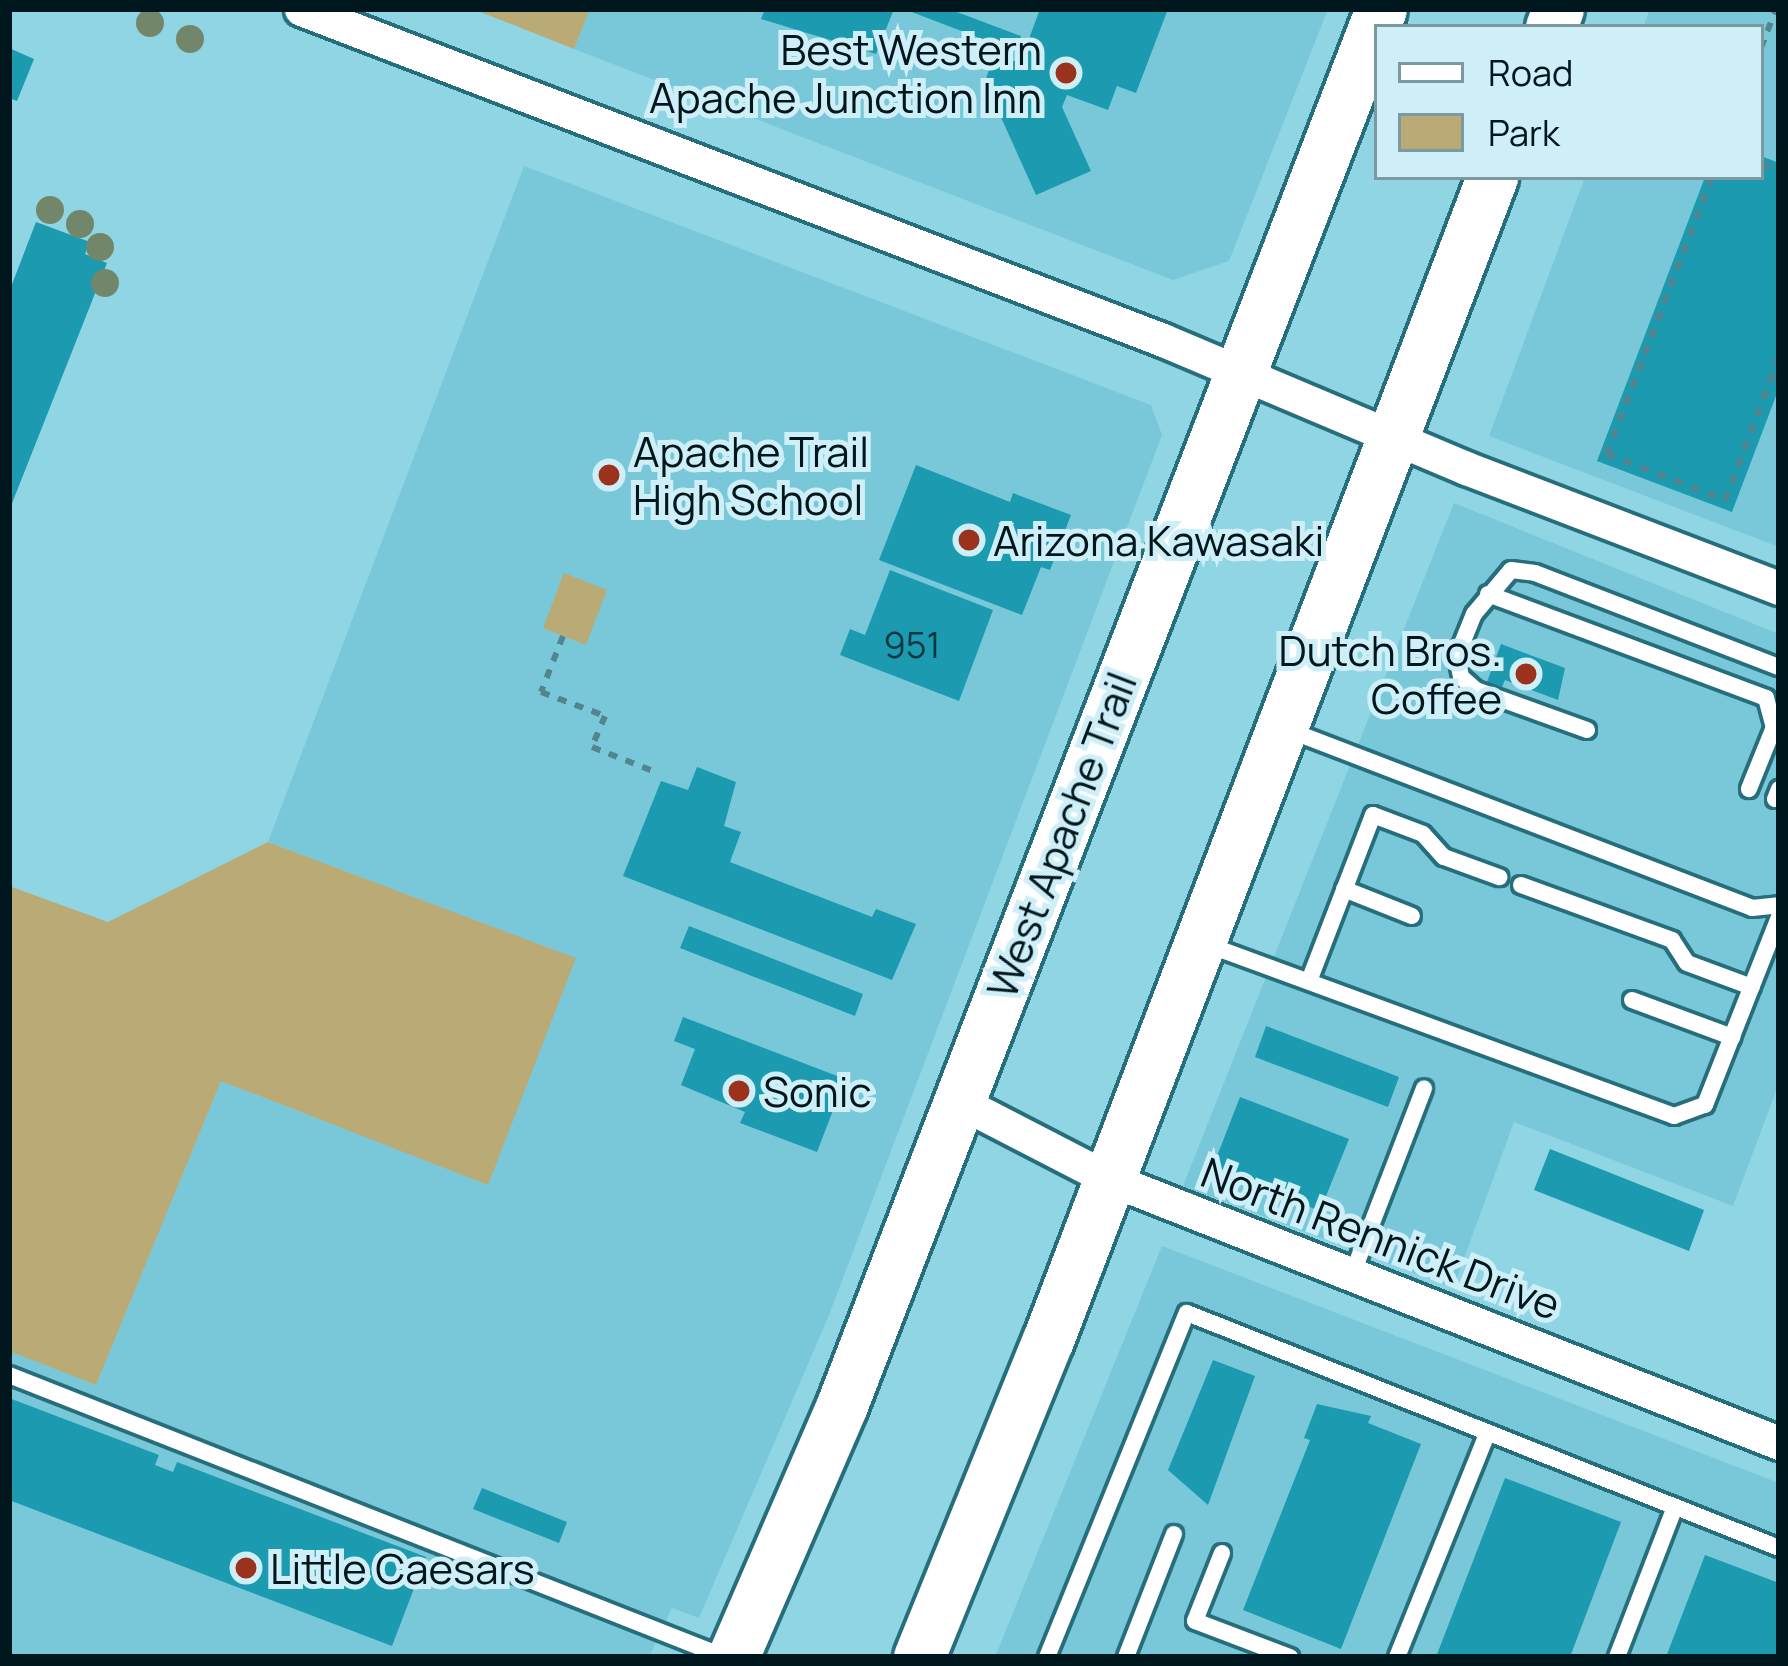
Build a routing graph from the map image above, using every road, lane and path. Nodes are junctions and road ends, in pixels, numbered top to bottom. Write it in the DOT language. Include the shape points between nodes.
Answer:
graph roads {
  1 [pos="301,9"];
  2 [pos="1776,9"];
  3 [pos="1374,27"];
  4 [pos="1764,40"];
  5 [pos="1491,180"];
  6 [pos="1711,180"];
  7 [pos="1779,358"];
  8 [pos="1239,373"];
  9 [pos="1394,439"];
  10 [pos="1779,587"];
  11 [pos="1488,594"];
  12 [pos="563,636"];
  13 [pos="1779,667"];
  14 [pos="1280,727"];
  15 [pos="1587,730"];
  16 [pos="658,773"];
  17 [pos="1749,789"];
  18 [pos="1499,877"];
  19 [pos="1521,885"];
  20 [pos="1344,889"];
  21 [pos="1779,905"];
  22 [pos="1412,916"];
  23 [pos="1779,917"];
  24 [pos="1198,941"];
  25 [pos="1309,981"];
  26 [pos="1752,986"];
  27 [pos="1633,1000"];
  28 [pos="1732,1037"];
  29 [pos="1424,1088"];
  30 [pos="958,1101"];
  31 [pos="1107,1178"];
  32 [pos="1352,1275"];
  33 [pos="9,1375"];
  34 [pos="1487,1434"];
  35 [pos="1779,1443"];
  36 [pos="1675,1507"];
  37 [pos="1174,1534"];
  38 [pos="1779,1548"];
  39 [pos="1222,1553"];
  40 [pos="729,1657"];
  41 [pos="919,1657"];
  42 [pos="1047,1657"];
  43 [pos="1126,1657"];
  44 [pos="1290,1657"];
  45 [pos="1397,1657"];
  46 [pos="1617,1657"];
  1 -- 8 [label="street"];
  2 -- 4 [label="path"];
  3 -- 8 [label="main road, West Apache Trail"];
  5 -- 9 [label="main road"];
  6 -- 7 [label="path" via="1607,454 1725,500"];
  8 -- 9 [label="street"];
  8 -- 30 [label="main road, West Apache Trail"];
  9 -- 10 [label="street"];
  9 -- 14 [label="main road"];
  11 -- 13 [label="lane" via="1511,570 1535,573"];
  11 -- 15 [label="lane" via="1457,656 1461,676 1476,690"];
  11 -- 17 [label="lane" via="1766,698 1774,727"];
  12 -- 16 [label="path" via="541,692 604,716 592,747"];
  14 -- 21 [label="lane" via="1752,908"];
  14 -- 24 [label="main road"];
  18 -- 20 [label="lane" via="1444,857 1423,834 1373,815"];
  19 -- 26 [label="lane" via="1672,940 1688,963"];
  20 -- 22 [label="lane"];
  20 -- 25 [label="lane"];
  23 -- 26 [label="lane"];
  24 -- 25 [label="lane"];
  24 -- 31 [label="main road"];
  25 -- 28 [label="lane" via="1675,1116 1705,1106"];
  26 -- 28 [label="lane"];
  27 -- 28 [label="lane"];
  29 -- 32 [label="lane"];
  30 -- 31 [label="street, North Rennick Drive"];
  30 -- 40 [label="main road, West Apache Trail" via="842,1405"];
  31 -- 32 [label="street, North Rennick Drive"];
  31 -- 41 [label="main road"];
  32 -- 35 [label="street, North Rennick Drive"];
  33 -- 40 [label="lane"];
  34 -- 36 [label="lane"];
  34 -- 42 [label="lane" via="1187,1313"];
  34 -- 45 [label="lane"];
  36 -- 38 [label="lane"];
  36 -- 46 [label="lane"];
  37 -- 43 [label="lane"];
  39 -- 44 [label="lane" via="1195,1621"];
}
